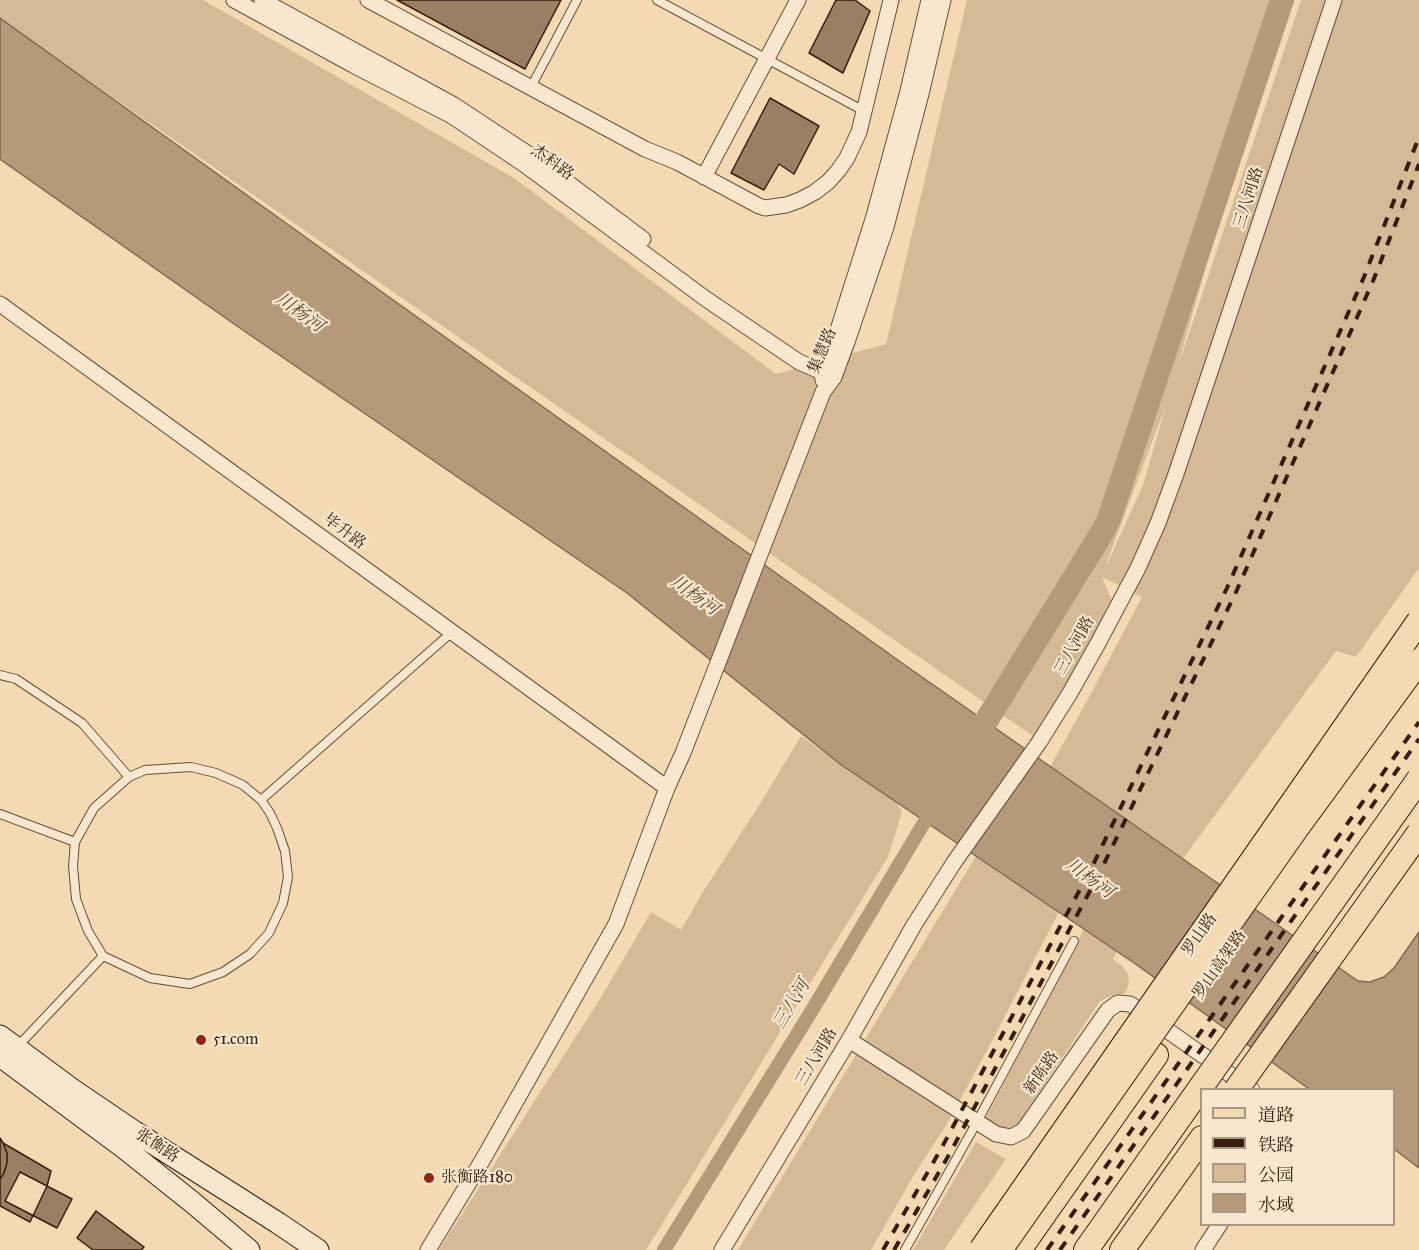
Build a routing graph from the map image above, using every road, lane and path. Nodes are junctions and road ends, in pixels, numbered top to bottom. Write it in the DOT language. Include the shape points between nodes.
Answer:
graph roads {
  1 [pos="234,0"];
  2 [pos="368,0"];
  3 [pos="577,0"];
  4 [pos="657,0"];
  5 [pos="798,0"];
  6 [pos="891,0"];
  7 [pos="929,0"];
  8 [pos="943,0"];
  9 [pos="1334,0"];
  10 [pos="260,4"];
  11 [pos="767,59"];
  12 [pos="531,87"];
  13 [pos="864,111"];
  14 [pos="705,177"];
  15 [pos="0,304"];
  16 [pos="829,371"];
  17 [pos="1419,621"];
  18 [pos="452,632"];
  19 [pos="1419,662"];
  20 [pos="0,675"];
  21 [pos="1419,678"];
  22 [pos="129,777"];
  23 [pos="1419,779"];
  24 [pos="667,788"];
  25 [pos="261,800"];
  26 [pos="1419,802"];
  27 [pos="0,814"];
  28 [pos="1419,833"];
  29 [pos="75,842"];
  30 [pos="1074,941"];
  31 [pos="103,956"];
  32 [pos="849,1040"];
  33 [pos="6,1046"];
  34 [pos="1201,1088"];
  35 [pos="1218,1088"];
  36 [pos="1237,1088"];
  37 [pos="1251,1088"];
  38 [pos="1200,1089"];
  39 [pos="1200,1115"];
  40 [pos="977,1122"];
  41 [pos="1200,1141"];
  42 [pos="1219,1226"];
  43 [pos="249,1250"];
  44 [pos="318,1250"];
  45 [pos="428,1250"];
  46 [pos="722,1250"];
  47 [pos="905,1250"];
  48 [pos="981,1250"];
  49 [pos="999,1250"];
  50 [pos="1019,1250"];
  51 [pos="1086,1250"];
  52 [pos="1104,1250"];
  53 [pos="1122,1250"];
  54 [pos="1203,1250"];
  1 -- 10 [label="street, 杰科路"];
  2 -- 12 [label="street"];
  3 -- 12 [label="lane"];
  4 -- 11 [label="lane"];
  5 -- 11 [label="street"];
  6 -- 13 [label="street"];
  7 -- 16 [label="street, 集慧路" via="908,91"];
  8 -- 16 [label="street, 集慧路" via="886,227"];
  9 -- 32 [label="street, 三八河路" via="1176,474 1138,568 1070,693 914,925"];
  10 -- 16 [label="street, 杰科路" via="454,105 539,161 711,291"];
  11 -- 13 [label="lane"];
  11 -- 14 [label="street"];
  12 -- 14 [label="street"];
  13 -- 14 [label="street" via="854,146 838,171 800,200 774,207 759,206"];
  15 -- 18 [label="street, 毕升路"];
  16 -- 24 [label="street, 集慧路"];
  17 -- 48 [label="main road, 罗山路, bridge"];
  18 -- 24 [label="street, 毕升路"];
  18 -- 25 [label="lane"];
  19 -- 49 [label="main road, bridge" via="1296,829"];
  20 -- 22 [label="lane" via="16,679 82,723"];
  21 -- 50 [label="main road, 罗山高架路"];
  22 -- 25 [label="lane" via="145,770 191,767 243,785"];
  22 -- 29 [label="lane" via="94,808"];
  23 -- 34 [label="main road, bridge"];
  24 -- 45 [label="street" via="616,924"];
  25 -- 31 [label="lane" via="277,828 288,877 269,933 250,954 223,972 190,984 150,978"];
  26 -- 35 [label="main road"];
  27 -- 29 [label="lane"];
  28 -- 36 [label="main road, bridge"];
  29 -- 31 [label="lane" via="76,899"];
  30 -- 40 [label="lane"];
  31 -- 33 [label="lane"];
  32 -- 40 [label="street, 新陈路"];
  32 -- 46 [label="street, 三八河路"];
  33 -- 43 [label="main road, 张衡路"];
  33 -- 44 [label="main road, 张衡路"];
  37 -- 40 [label="street, 新陈路" via="1130,1004 1118,1003 1108,1010 1023,1131 1011,1137 996,1134"];
  38 -- 51 [label="main road, bridge"];
  39 -- 52 [label="main road"];
  40 -- 47 [label="lane"];
  41 -- 53 [label="main road"];
  42 -- 54 [label="street"];
}
